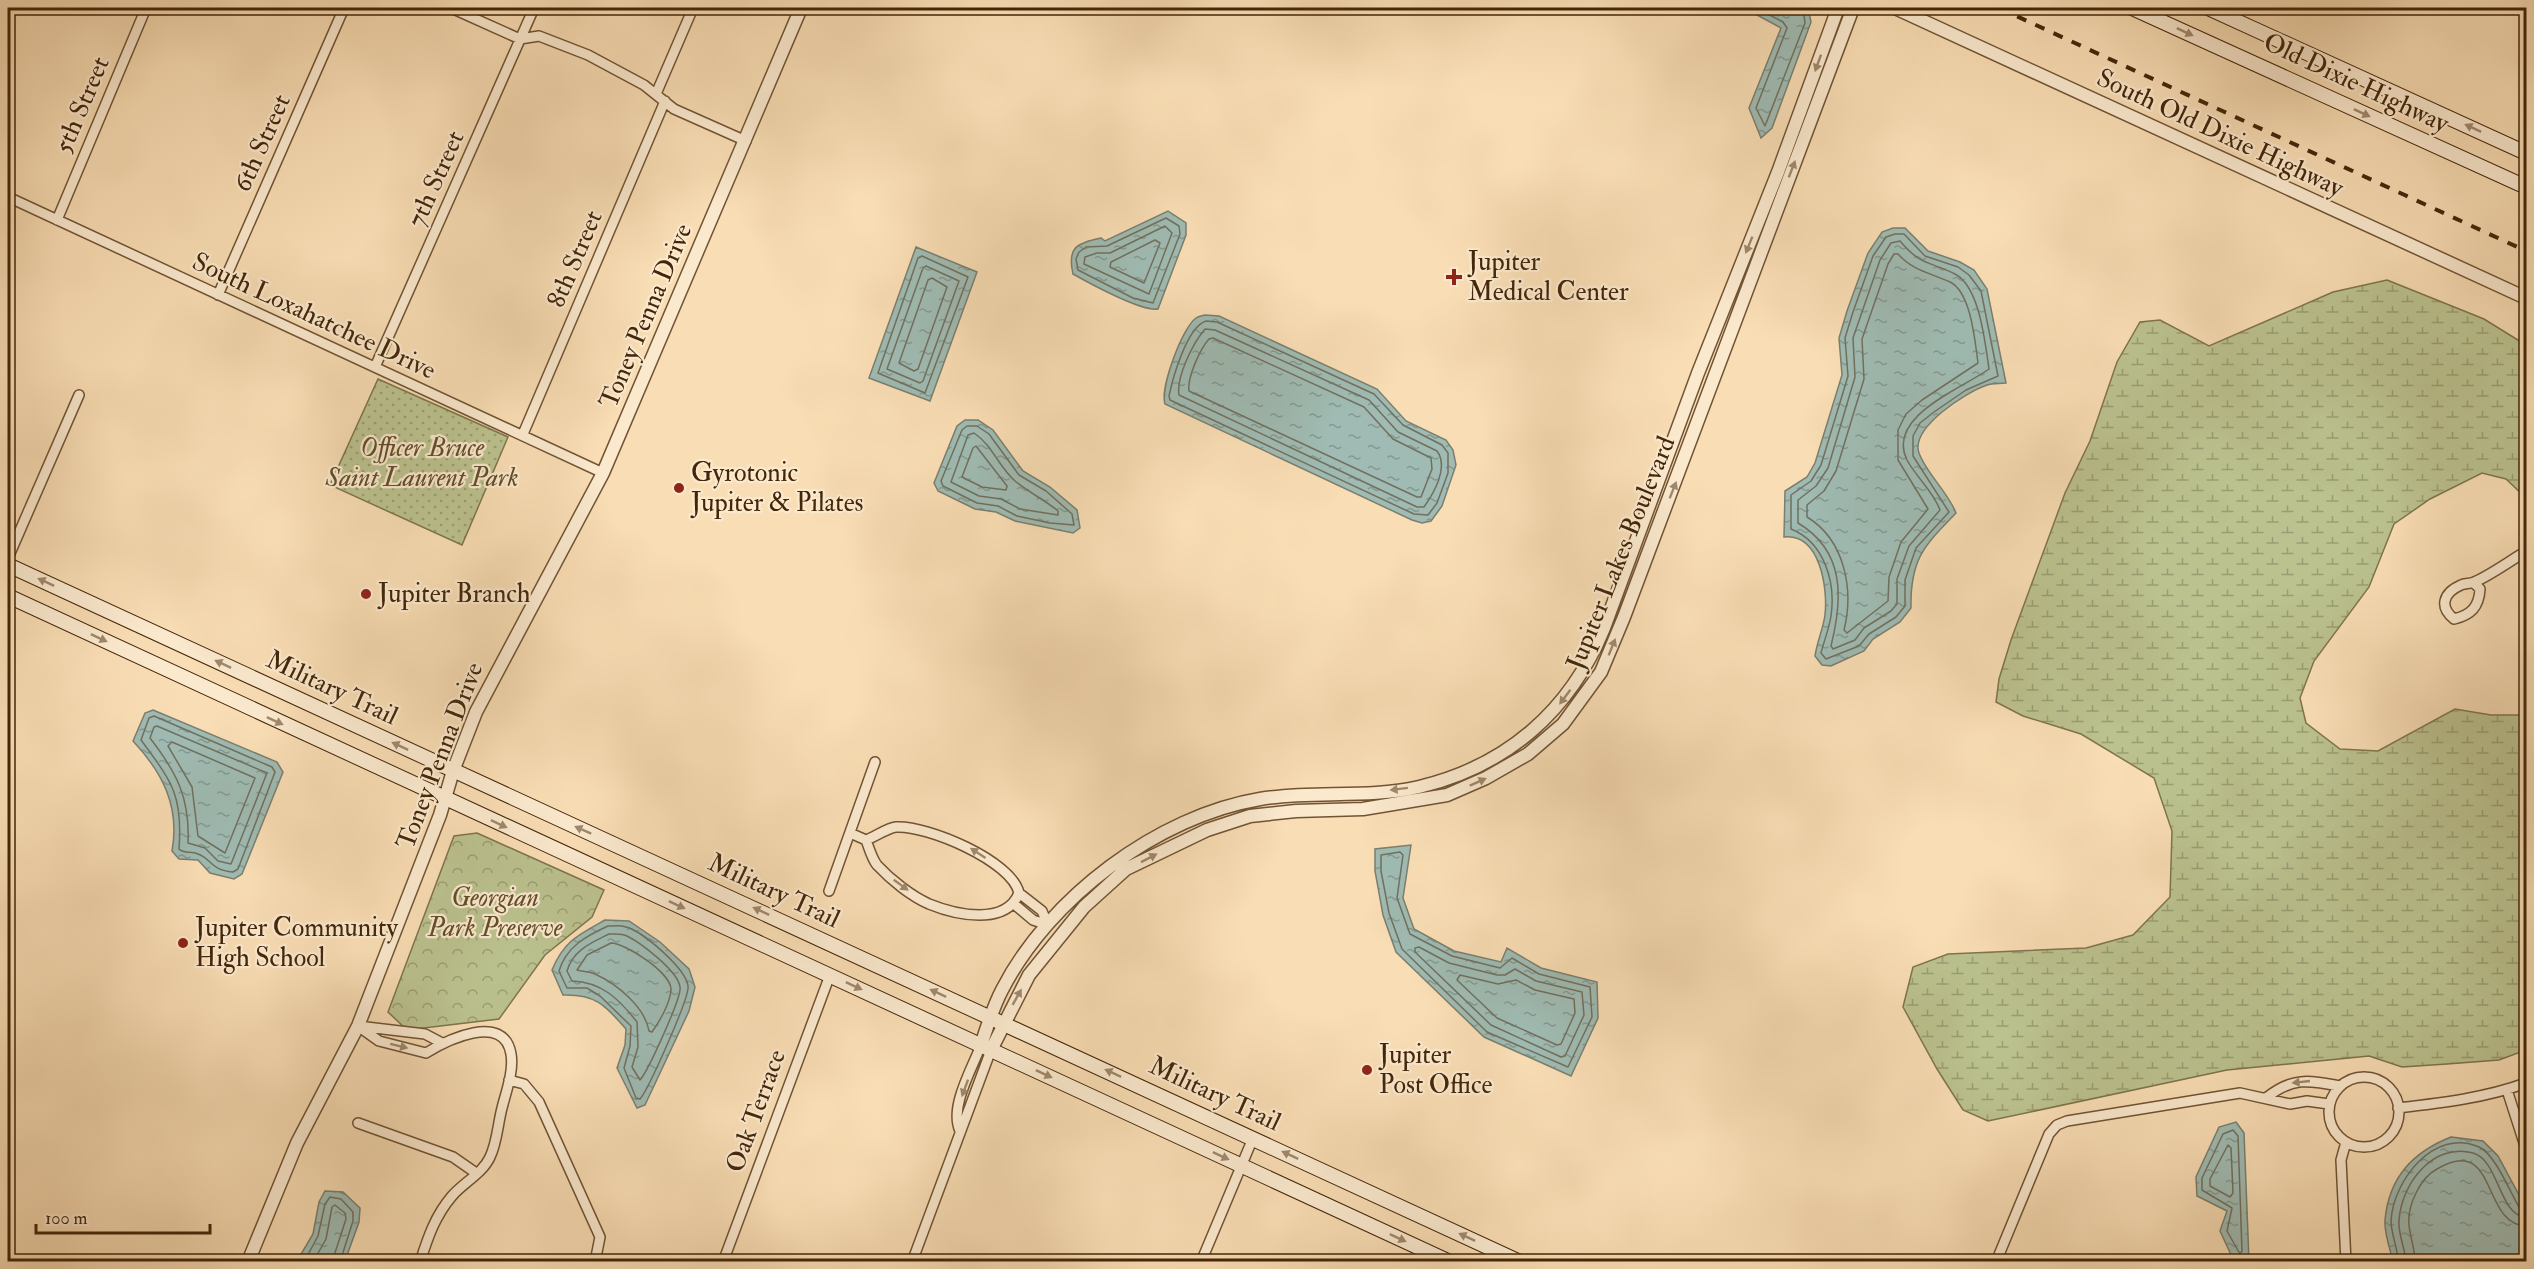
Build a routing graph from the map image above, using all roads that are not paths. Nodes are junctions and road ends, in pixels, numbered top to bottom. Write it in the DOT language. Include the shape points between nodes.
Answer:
graph roads {
  1 [pos="146,8"];
  2 [pos="344,8"];
  3 [pos="451,8"];
  4 [pos="534,8"];
  5 [pos="693,8"];
  6 [pos="801,8"];
  7 [pos="1838,8"];
  8 [pos="1853,8"];
  9 [pos="1895,8"];
  10 [pos="2132,8"];
  11 [pos="2208,8"];
  12 [pos="520,39"];
  13 [pos="656,94"];
  14 [pos="665,101"];
  15 [pos="746,141"];
  16 [pos="2526,153"];
  17 [pos="2526,188"];
  18 [pos="8,197"];
  19 [pos="57,220"];
  20 [pos="218,295"];
  21 [pos="2526,298"];
  22 [pos="375,367"];
  23 [pos="79,395"];
  24 [pos="523,434"];
  25 [pos="603,473"];
  26 [pos="2526,551"];
  27 [pos="8,558"];
  28 [pos="8,565"];
  29 [pos="2474,583"];
  30 [pos="8,596"];
  31 [pos="875,762"];
  32 [pos="453,771"];
  33 [pos="446,800"];
  34 [pos="850,833"];
  35 [pos="866,840"];
  36 [pos="829,891"];
  37 [pos="1018,893"];
  38 [pos="1014,904"];
  39 [pos="1048,925"];
  40 [pos="830,975"];
  41 [pos="990,1019"];
  42 [pos="1004,1024"];
  43 [pos="358,1026"];
  44 [pos="442,1043"];
  45 [pos="986,1048"];
  46 [pos="509,1080"];
  47 [pos="2526,1083"];
  48 [pos="2340,1086"];
  49 [pos="2507,1090"];
  50 [pos="2266,1098"];
  51 [pos="2330,1104"];
  52 [pos="2398,1108"];
  53 [pos="358,1123"];
  54 [pos="1253,1138"];
  55 [pos="2346,1142"];
  56 [pos="2526,1149"];
  57 [pos="1241,1166"];
  58 [pos="476,1173"];
  59 [pos="248,1262"];
  60 [pos="420,1262"];
  61 [pos="595,1262"];
  62 [pos="723,1262"];
  63 [pos="912,1262"];
  64 [pos="1201,1262"];
  65 [pos="1449,1262"];
  66 [pos="1520,1262"];
  67 [pos="1996,1262"];
  68 [pos="2346,1262"];
  1 -- 19 [label="street, 5th Street"];
  2 -- 20 [label="street, 6th Street"];
  3 -- 12 [label="street"];
  4 -- 12 [label="street, 7th Street"];
  5 -- 13 [label="street"];
  6 -- 15 [label="street, Toney Penna Drive"];
  7 -- 39 [label="street, Jupiter Lakes Boulevard, one-way" via="1604,628 1588,665 1552,713 1512,748 1418,787 1260,799 1184,823 1120,857 1089,881"];
  42 -- 8 [label="street, Jupiter Lakes Boulevard, one-way" via="1035,967 1084,907 1126,870 1207,830 1250,816 1364,809 1447,795 1528,754 1563,724 1601,672 1624,617"];
  9 -- 21 [label="street, South Old Dixie Highway"];
  10 -- 17 [label="main road, Old Dixie Highway, one-way"];
  16 -- 11 [label="main road, Old Dixie Highway, one-way"];
  12 -- 13 [label="street" via="539,36 555,42 621,72"];
  12 -- 22 [label="street, 7th Street"];
  13 -- 14 [label="street"];
  14 -- 15 [label="street" via="674,109"];
  14 -- 24 [label="street, 8th Street"];
  15 -- 25 [label="street, Toney Penna Drive"];
  18 -- 19 [label="street, South Loxahatchee Drive"];
  19 -- 20 [label="street, South Loxahatchee Drive"];
  20 -- 22 [label="street, South Loxahatchee Drive"];
  22 -- 24 [label="street, South Loxahatchee Drive"];
  23 -- 27 [label="street"];
  24 -- 25 [label="street, South Loxahatchee Drive"];
  25 -- 32 [label="street, Toney Penna Drive" via="489,685"];
  26 -- 29 [label="street"];
  32 -- 28 [label="main road, Military Trail, one-way"];
  29 -- 29 [label="street" via="2462,584 2446,594 2443,604 2454,619 2475,609 2480,589"];
  30 -- 33 [label="main road, Military Trail, one-way"];
  31 -- 34 [label="street"];
  32 -- 33 [label="street, Toney Penna Drive"];
  41 -- 32 [label="main road, Military Trail, one-way"];
  33 -- 40 [label="main road, Military Trail, one-way"];
  33 -- 43 [label="street, Toney Penna Drive"];
  34 -- 35 [label="street"];
  34 -- 36 [label="street"];
  37 -- 35 [label="street, one-way" via="1012,878 974,850 941,836 896,827"];
  35 -- 38 [label="street, one-way" via="875,863 928,903 959,914 1006,911"];
  37 -- 38 [label="street"];
  37 -- 39 [label="street" via="1042,912"];
  38 -- 39 [label="street" via="1033,920"];
  39 -- 41 [label="street, Jupiter Lakes Boulevard" via="1002,989"];
  40 -- 45 [label="main road, Military Trail, one-way"];
  40 -- 62 [label="street, Oak Terrace"];
  41 -- 42 [label="main road, Military Trail"];
  41 -- 45 [label="street, Jupiter Lakes Boulevard"];
  42 -- 45 [label="street, Jupiter Lakes Boulevard"];
  54 -- 42 [label="main road, Military Trail, one-way"];
  43 -- 44 [label="street" via="425,1034"];
  43 -- 44 [label="street, one-way" via="380,1041 426,1053"];
  43 -- 59 [label="street, Toney Penna Drive" via="297,1143"];
  44 -- 46 [label="street" via="480,1030 501,1036 512,1054"];
  45 -- 57 [label="main road, Military Trail, one-way"];
  45 -- 63 [label="street"];
  46 -- 58 [label="street" via="490,1158"];
  46 -- 61 [label="street" via="524,1084 539,1102 600,1237"];
  47 -- 49 [label="street"];
  48 -- 50 [label="street, one-way" via="2295,1082 2280,1086"];
  48 -- 51 [label="street"];
  48 -- 52 [label="street" via="2359,1077 2379,1081 2389,1088"];
  49 -- 52 [label="street" via="2453,1102"];
  49 -- 56 [label="street"];
  50 -- 51 [label="street" via="2290,1104"];
  50 -- 67 [label="street" via="2240,1092 2057,1125 2049,1134"];
  51 -- 55 [label="street" via="2332,1127"];
  52 -- 55 [label="street" via="2394,1128 2379,1143 2362,1146"];
  53 -- 58 [label="street" via="453,1157"];
  54 -- 57 [label="street"];
  66 -- 54 [label="main road, Military Trail, one-way"];
  55 -- 68 [label="street" via="2341,1160"];
  57 -- 64 [label="street"];
  57 -- 65 [label="main road, Military Trail, one-way"];
  58 -- 60 [label="street" via="433,1221"];
}
